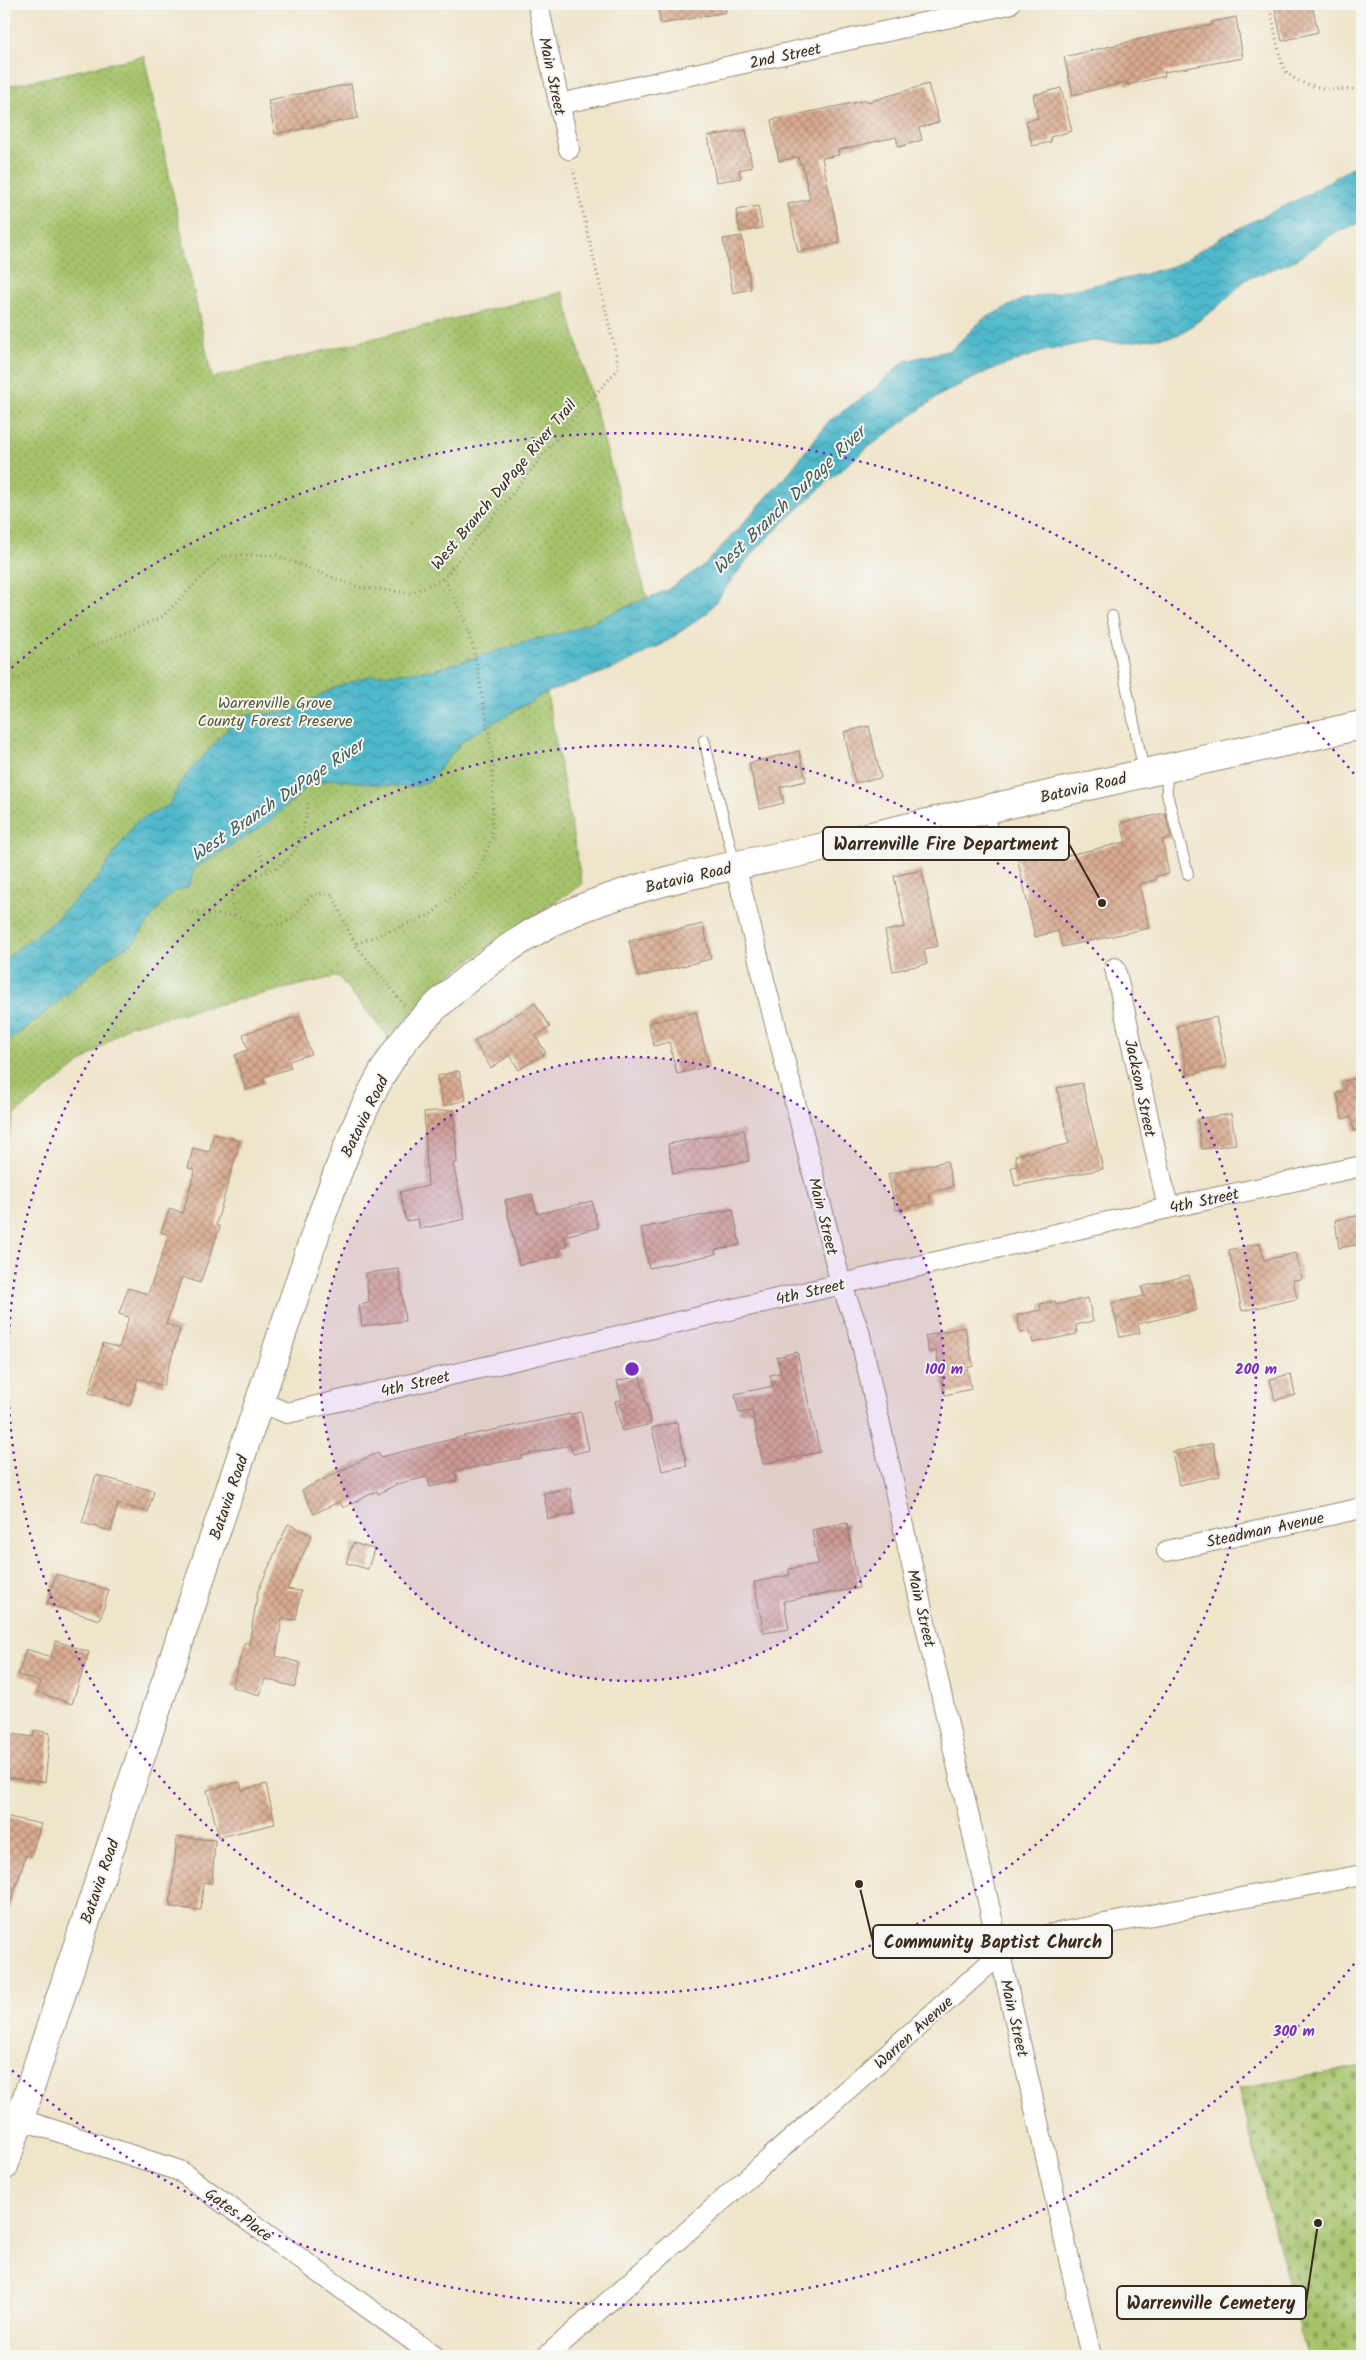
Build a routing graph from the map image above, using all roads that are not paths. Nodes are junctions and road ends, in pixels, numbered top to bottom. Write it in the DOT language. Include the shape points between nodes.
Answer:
graph roads {
  1 [pos="538,4"];
  2 [pos="1009,4"];
  3 [pos="560,104"];
  4 [pos="569,148"];
  5 [pos="1112,616"];
  6 [pos="1362,724"];
  7 [pos="704,740"];
  8 [pos="1155,770"];
  9 [pos="987,809"];
  10 [pos="994,839"];
  11 [pos="735,865"];
  12 [pos="1188,874"];
  13 [pos="1115,968"];
  14 [pos="1362,1166"];
  15 [pos="1168,1208"];
  16 [pos="841,1284"];
  17 [pos="260,1402"];
  18 [pos="1362,1508"];
  19 [pos="1167,1550"];
  20 [pos="1362,1875"];
  21 [pos="1000,1954"];
  22 [pos="19,2119"];
  23 [pos="4,2166"];
  24 [pos="434,2356"];
  25 [pos="547,2356"];
  26 [pos="1091,2356"];
  1 -- 3 [label="street, Main Street"];
  2 -- 3 [label="street, 2nd Street"];
  3 -- 4 [label="street, Main Street"];
  5 -- 8 [label="lane"];
  6 -- 8 [label="main road, Batavia Road"];
  7 -- 11 [label="lane"];
  8 -- 9 [label="main road, Batavia Road"];
  8 -- 12 [label="lane" via="1167,794"];
  9 -- 10 [label="lane"];
  9 -- 11 [label="main road, Batavia Road"];
  11 -- 16 [label="street, Main Street"];
  11 -- 17 [label="main road, Batavia Road" via="625,892 578,909 520,940 453,992 419,1024 396,1053 365,1107 318,1226"];
  13 -- 15 [label="street, Jackson Street"];
  14 -- 15 [label="street, 4th Street"];
  15 -- 16 [label="street, 4th Street"];
  16 -- 17 [label="street, 4th Street" via="287,1413"];
  16 -- 21 [label="street, Main Street" via="859,1331"];
  17 -- 22 [label="main road, Batavia Road"];
  18 -- 19 [label="street, Steadman Avenue"];
  20 -- 21 [label="street, Warren Avenue" via="1036,1936"];
  21 -- 25 [label="street, Warren Avenue"];
  21 -- 26 [label="street, Main Street"];
  22 -- 23 [label="main road, Batavia Road"];
  22 -- 24 [label="street, Gates Place" via="180,2171"];
}
